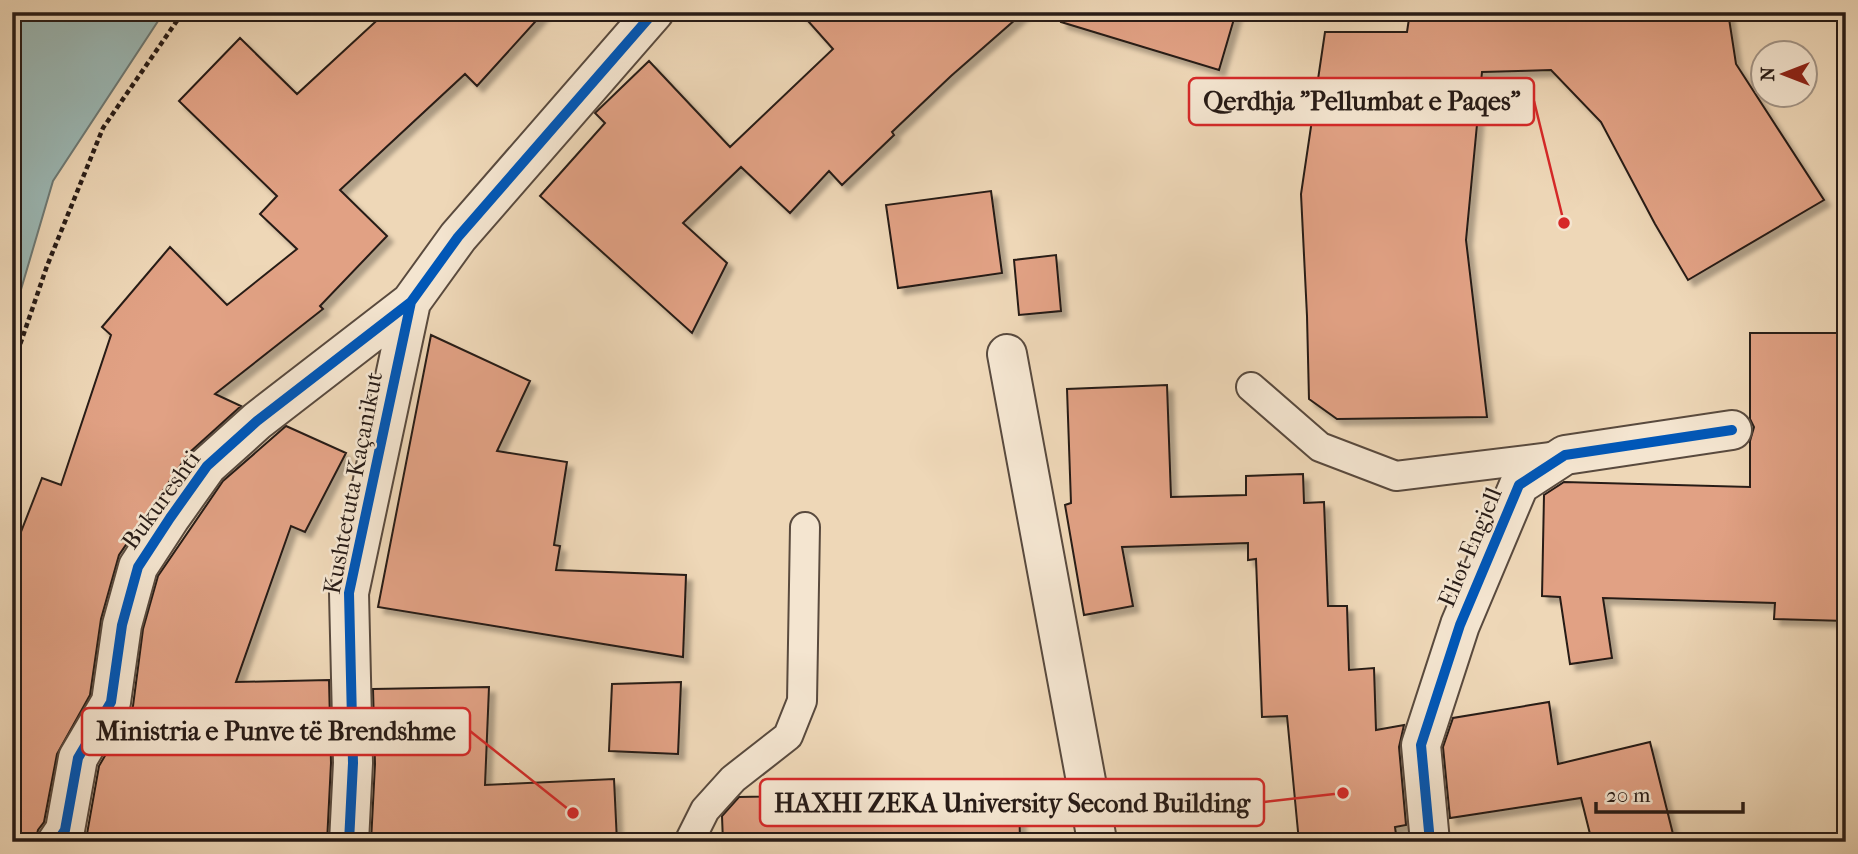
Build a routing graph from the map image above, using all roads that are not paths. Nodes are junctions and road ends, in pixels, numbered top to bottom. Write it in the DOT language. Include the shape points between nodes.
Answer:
graph roads {
  1 [pos="654,12"];
  2 [pos="411,302"];
  3 [pos="1007,354"];
  4 [pos="1251,387"];
  5 [pos="1732,430"];
  6 [pos="1565,455"];
  7 [pos="805,527"];
  8 [pos="57,842"];
  9 [pos="349,842"];
  10 [pos="689,842"];
  11 [pos="1095,842"];
  12 [pos="1430,842"];
  1 -- 2 [label="street, Kushtetuta Kaçanikut" via="458,237"];
  2 -- 8 [label="street, Bukureshti" via="257,421 207,467 170,518 138,567 122,625 110,702 78,758 65,830"];
  2 -- 9 [label="street, Kushtetuta Kaçanikut" via="349,593 353,763"];
  3 -- 11 [label="street"];
  4 -- 6 [label="lane" via="1320,447 1396,476"];
  5 -- 6 [label="street, Eliot Engjell"];
  6 -- 12 [label="street, Eliot Engjell" via="1519,485 1460,625 1421,745"];
  7 -- 10 [label="lane" via="802,701 788,736 733,779 705,810"];
}
